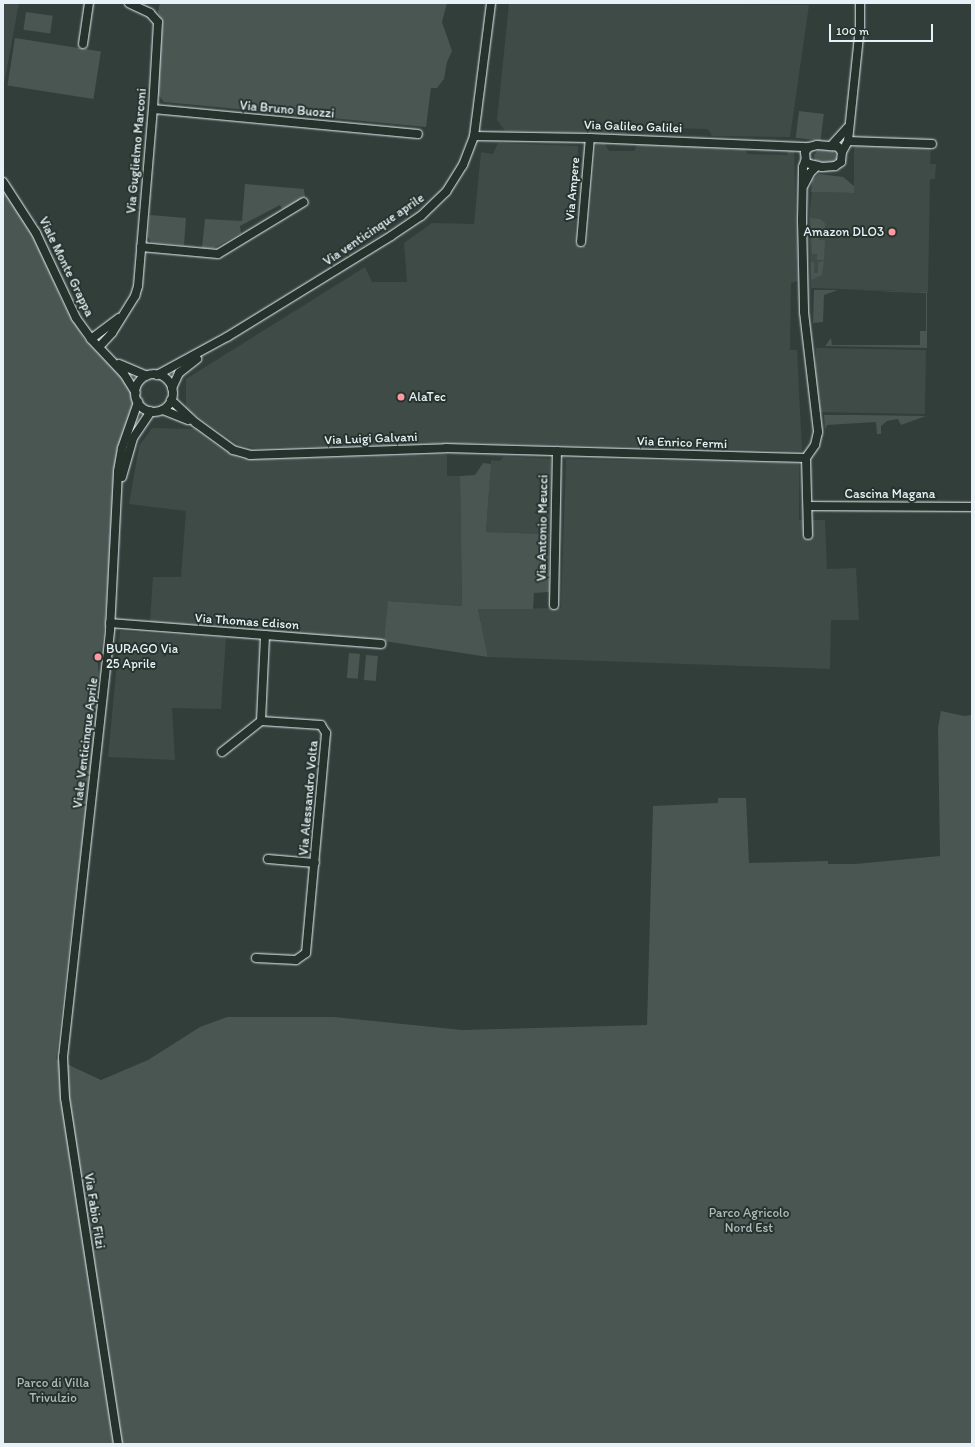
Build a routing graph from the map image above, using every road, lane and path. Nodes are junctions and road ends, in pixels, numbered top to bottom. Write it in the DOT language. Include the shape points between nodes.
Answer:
graph roads {
  1 [pos="90,3"];
  2 [pos="129,3"];
  3 [pos="490,3"];
  4 [pos="860,3"];
  5 [pos="83,44"];
  6 [pos="153,109"];
  7 [pos="848,127"];
  8 [pos="418,134"];
  9 [pos="474,136"];
  10 [pos="590,138"];
  11 [pos="848,141"];
  12 [pos="791,144"];
  13 [pos="932,144"];
  14 [pos="831,146"];
  15 [pos="809,147"];
  16 [pos="842,152"];
  17 [pos="805,158"];
  18 [pos="817,166"];
  19 [pos="3,182"];
  20 [pos="804,186"];
  21 [pos="304,202"];
  22 [pos="581,242"];
  23 [pos="141,247"];
  24 [pos="124,313"];
  25 [pos="227,337"];
  26 [pos="91,339"];
  27 [pos="99,347"];
  28 [pos="111,359"];
  29 [pos="157,375"];
  30 [pos="147,376"];
  31 [pos="172,388"];
  32 [pos="136,393"];
  33 [pos="171,400"];
  34 [pos="138,402"];
  35 [pos="163,410"];
  36 [pos="152,412"];
  37 [pos="196,423"];
  38 [pos="557,451"];
  39 [pos="806,458"];
  40 [pos="118,502"];
  41 [pos="808,506"];
  42 [pos="972,507"];
  43 [pos="808,535"];
  44 [pos="554,605"];
  45 [pos="110,623"];
  46 [pos="265,635"];
  47 [pos="381,644"];
  48 [pos="261,721"];
  49 [pos="222,752"];
  50 [pos="268,859"];
  51 [pos="315,863"];
  52 [pos="256,958"];
  53 [pos="69,987"];
  54 [pos="118,1442"];
  1 -- 5 [label="street"];
  2 -- 6 [label="street, Via Guglielmo Marconi" via="150,13 158,22"];
  3 -- 9 [label="street, Via venticinque aprile"];
  4 -- 7 [label="street" via="860,26"];
  6 -- 8 [label="street, Via Bruno Buozzi"];
  6 -- 23 [label="street, Via Guglielmo Marconi"];
  7 -- 11 [label="street"];
  7 -- 14 [label="street"];
  9 -- 10 [label="street, Via Galileo Galilei"];
  9 -- 25 [label="street, Via venticinque aprile" via="457,176 430,209 391,236"];
  10 -- 12 [label="street, Via Galileo Galilei"];
  10 -- 22 [label="street, Via Ampere"];
  11 -- 13 [label="street"];
  11 -- 16 [label="street"];
  12 -- 15 [label="street, Via Galileo Galilei"];
  12 -- 17 [label="street"];
  14 -- 15 [label="street, Via Galileo Galilei"];
  14 -- 16 [label="street" via="838,147"];
  15 -- 17 [label="street"];
  16 -- 18 [label="street" via="839,164"];
  17 -- 18 [label="street"];
  17 -- 20 [label="street"];
  18 -- 20 [label="street" via="810,173"];
  19 -- 26 [label="street, Viale Monte Grappa" via="36,233 73,313"];
  20 -- 39 [label="street" via="804,312 818,432 815,445"];
  21 -- 23 [label="street" via="218,254"];
  23 -- 24 [label="street, Via Guglielmo Marconi" via="138,286"];
  24 -- 26 [label="street, Via Guglielmo Marconi"];
  24 -- 27 [label="street, Via Guglielmo Marconi" via="112,333"];
  25 -- 29 [label="street, Via venticinque aprile"];
  25 -- 31 [label="street, Via venticinque aprile" via="179,372"];
  26 -- 27 [label="street, Viale Monte Grappa"];
  27 -- 28 [label="street, Viale Monte Grappa"];
  28 -- 30 [label="street, Viale Monte Grappa" via="124,368"];
  28 -- 32 [label="street, Viale Monte Grappa"];
  29 -- 30 [label="street"];
  29 -- 31 [label="street" via="166,379"];
  30 -- 32 [label="street" via="139,383"];
  31 -- 33 [label="street"];
  32 -- 34 [label="street"];
  33 -- 35 [label="street"];
  33 -- 37 [label="street, Via Luigi Galvani"];
  34 -- 36 [label="street"];
  34 -- 40 [label="street, Viale Venticinque Aprile" via="119,463"];
  35 -- 36 [label="street"];
  35 -- 37 [label="street, Via Luigi Galvani"];
  36 -- 40 [label="street, Viale Venticinque Aprile" via="139,427 130,445"];
  37 -- 38 [label="street, Via Luigi Galvani" via="238,453 250,455 446,448"];
  38 -- 39 [label="street, Via Enrico Fermi"];
  38 -- 44 [label="street, Via Antonio Meucci"];
  39 -- 41 [label="street"];
  40 -- 45 [label="street, Viale Venticinque Aprile"];
  41 -- 42 [label="street, Cascina Magana"];
  41 -- 43 [label="street"];
  45 -- 46 [label="street, Via Thomas Edison"];
  45 -- 53 [label="street, Viale Venticinque Aprile"];
  46 -- 47 [label="street, Via Thomas Edison"];
  46 -- 48 [label="street"];
  48 -- 49 [label="street"];
  48 -- 51 [label="street, Via Alessandro Volta" via="321,725 325,729"];
  50 -- 51 [label="street, Via Alessandro Volta"];
  51 -- 52 [label="street, Via Alessandro Volta" via="306,953 296,960"];
  53 -- 54 [label="street, Via Fabio Filzi" via="63,1047 64,1088"];
}
